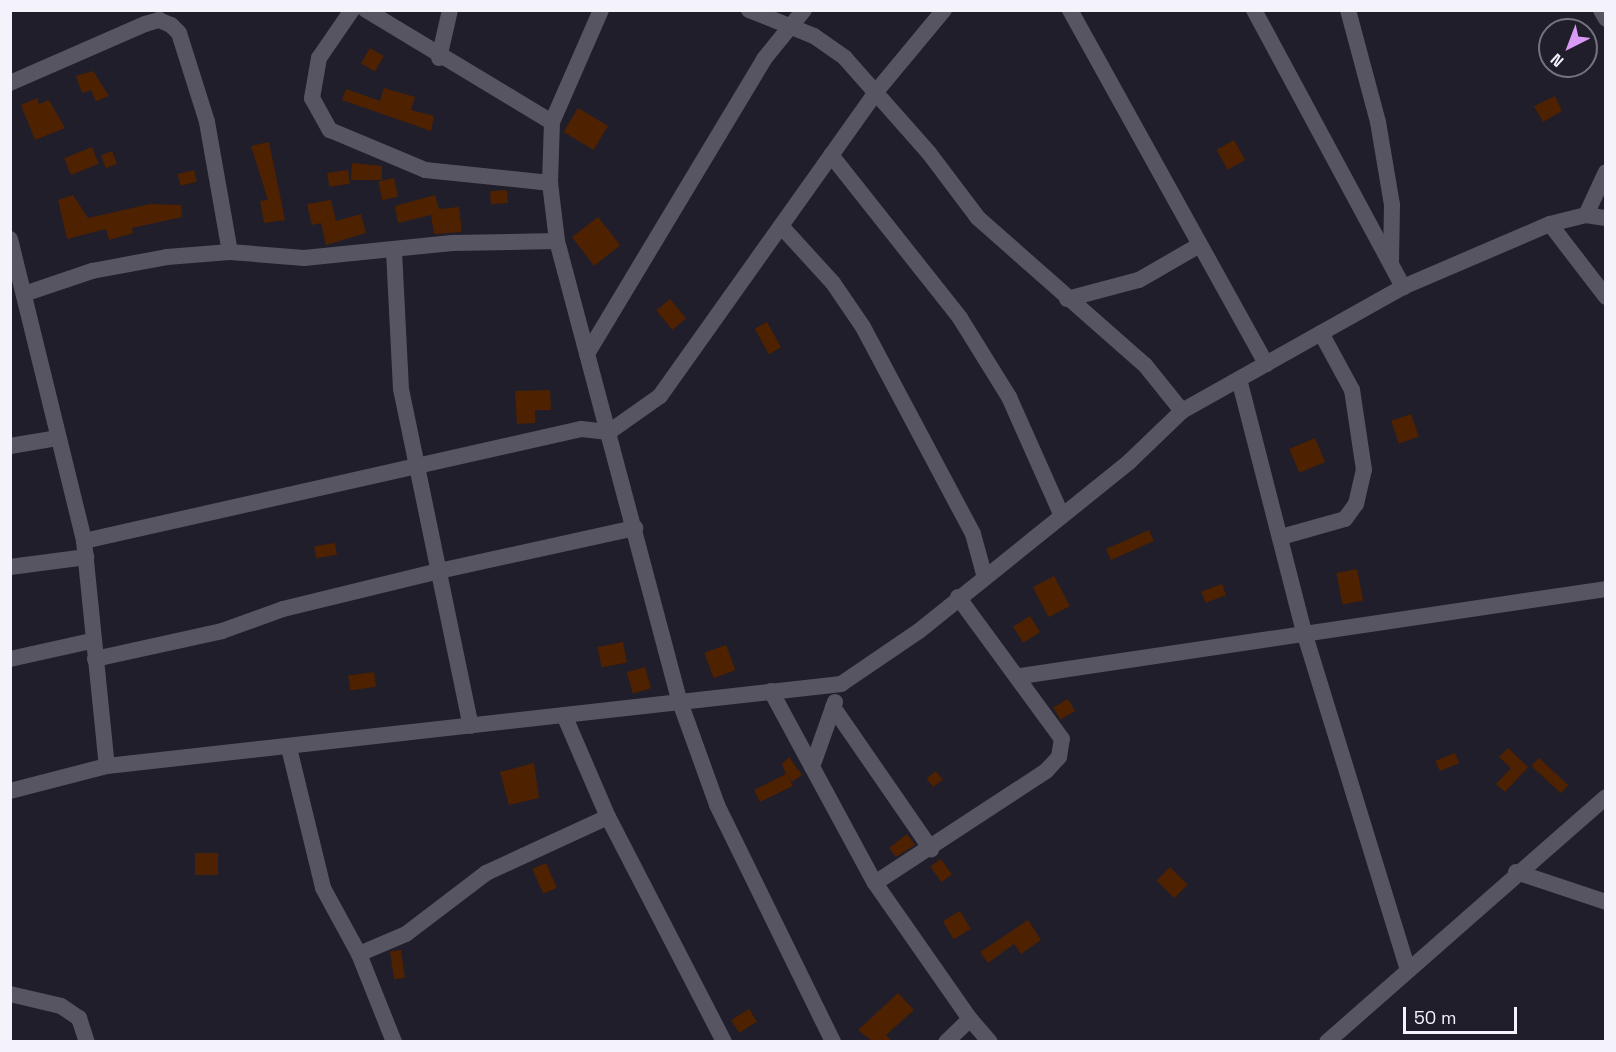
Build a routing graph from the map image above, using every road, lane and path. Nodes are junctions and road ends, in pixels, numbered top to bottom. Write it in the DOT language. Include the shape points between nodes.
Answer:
graph roads {
  1 [pos="352,10"];
  2 [pos="366,10"];
  3 [pos="450,10"];
  4 [pos="601,10"];
  5 [pos="749,10"];
  6 [pos="804,10"];
  7 [pos="944,10"];
  8 [pos="1070,10"];
  9 [pos="1254,10"];
  10 [pos="1348,10"];
  11 [pos="1601,10"];
  12 [pos="1605,19"];
  13 [pos="790,26"];
  14 [pos="439,58"];
  15 [pos="10,83"];
  16 [pos="876,93"];
  17 [pos="552,122"];
  18 [pos="831,155"];
  19 [pos="1605,172"];
  20 [pos="550,183"];
  21 [pos="1586,215"];
  22 [pos="1605,218"];
  23 [pos="1550,224"];
  24 [pos="781,226"];
  25 [pos="10,239"];
  26 [pos="557,241"];
  27 [pos="1198,246"];
  28 [pos="394,251"];
  29 [pos="230,252"];
  30 [pos="1391,262"];
  31 [pos="1403,287"];
  32 [pos="27,293"];
  33 [pos="1605,297"];
  34 [pos="1067,299"];
  35 [pos="1321,333"];
  36 [pos="587,354"];
  37 [pos="1266,364"];
  38 [pos="1239,379"];
  39 [pos="1182,411"];
  40 [pos="609,432"];
  41 [pos="58,438"];
  42 [pos="10,446"];
  43 [pos="414,468"];
  44 [pos="1061,514"];
  45 [pos="635,528"];
  46 [pos="1281,537"];
  47 [pos="85,549"];
  48 [pos="10,567"];
  49 [pos="439,571"];
  50 [pos="984,574"];
  51 [pos="1605,589"];
  52 [pos="958,597"];
  53 [pos="1304,632"];
  54 [pos="91,641"];
  55 [pos="10,658"];
  56 [pos="95,659"];
  57 [pos="1021,676"];
  58 [pos="841,684"];
  59 [pos="771,691"];
  60 [pos="680,702"];
  61 [pos="833,707"];
  62 [pos="564,715"];
  63 [pos="471,726"];
  64 [pos="290,748"];
  65 [pos="107,766"];
  66 [pos="812,767"];
  67 [pos="10,790"];
  68 [pos="1605,797"];
  69 [pos="608,817"];
  70 [pos="931,849"];
  71 [pos="1515,872"];
  72 [pos="875,883"];
  73 [pos="1605,902"];
  74 [pos="359,954"];
  75 [pos="1408,970"];
  76 [pos="10,994"];
  77 [pos="970,1019"];
  78 [pos="87,1041"];
  79 [pos="394,1041"];
  80 [pos="724,1041"];
  81 [pos="833,1041"];
  82 [pos="946,1041"];
  83 [pos="990,1041"];
  84 [pos="1327,1041"];
  1 -- 20 [label="street" via="319,58 312,98 330,130 425,170"];
  2 -- 14 [label="street"];
  3 -- 14 [label="street"];
  4 -- 17 [label="street"];
  5 -- 13 [label="street"];
  6 -- 13 [label="street"];
  7 -- 16 [label="street"];
  8 -- 27 [label="street"];
  9 -- 30 [label="street"];
  10 -- 30 [label="street" via="1378,122 1392,205"];
  11 -- 12 [label="street"];
  13 -- 16 [label="street" via="844,58"];
  13 -- 36 [label="street" via="764,59"];
  14 -- 17 [label="street"];
  15 -- 29 [label="street" via="145,24 159,20 171,25 179,33 207,122"];
  16 -- 18 [label="street"];
  16 -- 34 [label="street" via="978,218"];
  17 -- 20 [label="street"];
  18 -- 24 [label="street"];
  18 -- 44 [label="street" via="960,318 1009,397"];
  19 -- 21 [label="street"];
  20 -- 26 [label="street"];
  21 -- 22 [label="street"];
  21 -- 23 [label="street"];
  23 -- 31 [label="street"];
  23 -- 33 [label="street"];
  24 -- 40 [label="street" via="660,396"];
  24 -- 50 [label="street" via="833,283 863,327 973,534"];
  25 -- 32 [label="street"];
  26 -- 28 [label="street" via="452,243"];
  26 -- 36 [label="street"];
  27 -- 34 [label="street" via="1139,280"];
  27 -- 37 [label="street"];
  28 -- 29 [label="street" via="304,258"];
  28 -- 43 [label="street" via="401,389"];
  29 -- 32 [label="street" via="116,265"];
  30 -- 31 [label="street"];
  31 -- 35 [label="street"];
  32 -- 41 [label="street"];
  34 -- 39 [label="street" via="1145,364"];
  35 -- 37 [label="street"];
  35 -- 46 [label="street" via="1355,398 1364,470 1356,504 1344,519"];
  36 -- 40 [label="street"];
  37 -- 38 [label="street"];
  38 -- 39 [label="street"];
  38 -- 46 [label="street"];
  39 -- 44 [label="street"];
  40 -- 43 [label="street" via="580,429"];
  40 -- 45 [label="street"];
  41 -- 42 [label="street"];
  41 -- 47 [label="street"];
  43 -- 47 [label="street"];
  43 -- 49 [label="street"];
  44 -- 50 [label="street"];
  45 -- 49 [label="street"];
  45 -- 60 [label="street"];
  46 -- 53 [label="street"];
  47 -- 48 [label="street"];
  47 -- 54 [label="street"];
  49 -- 56 [label="street" via="283,609 222,631"];
  49 -- 63 [label="street"];
  50 -- 52 [label="street"];
  51 -- 53 [label="street"];
  52 -- 57 [label="street"];
  52 -- 58 [label="street" via="887,656"];
  53 -- 57 [label="street"];
  53 -- 75 [label="street"];
  54 -- 55 [label="street"];
  54 -- 56 [label="street"];
  56 -- 65 [label="street"];
  57 -- 70 [label="street" via="1062,739 1059,757"];
  58 -- 59 [label="street"];
  58 -- 61 [label="street"];
  59 -- 60 [label="street"];
  59 -- 66 [label="street"];
  60 -- 62 [label="street"];
  60 -- 81 [label="street" via="717,805"];
  61 -- 66 [label="street"];
  61 -- 70 [label="street"];
  62 -- 63 [label="street"];
  62 -- 69 [label="street"];
  63 -- 64 [label="street"];
  64 -- 65 [label="street"];
  64 -- 74 [label="street" via="323,888"];
  65 -- 67 [label="street"];
  66 -- 72 [label="street"];
  68 -- 71 [label="street"];
  69 -- 74 [label="street" via="486,873 406,933"];
  69 -- 80 [label="street"];
  70 -- 72 [label="street"];
  71 -- 73 [label="street"];
  71 -- 75 [label="street"];
  72 -- 77 [label="street"];
  74 -- 79 [label="street"];
  75 -- 84 [label="street"];
  76 -- 78 [label="street" via="61,1006 79,1018"];
  77 -- 82 [label="street"];
  77 -- 83 [label="street"];
}
